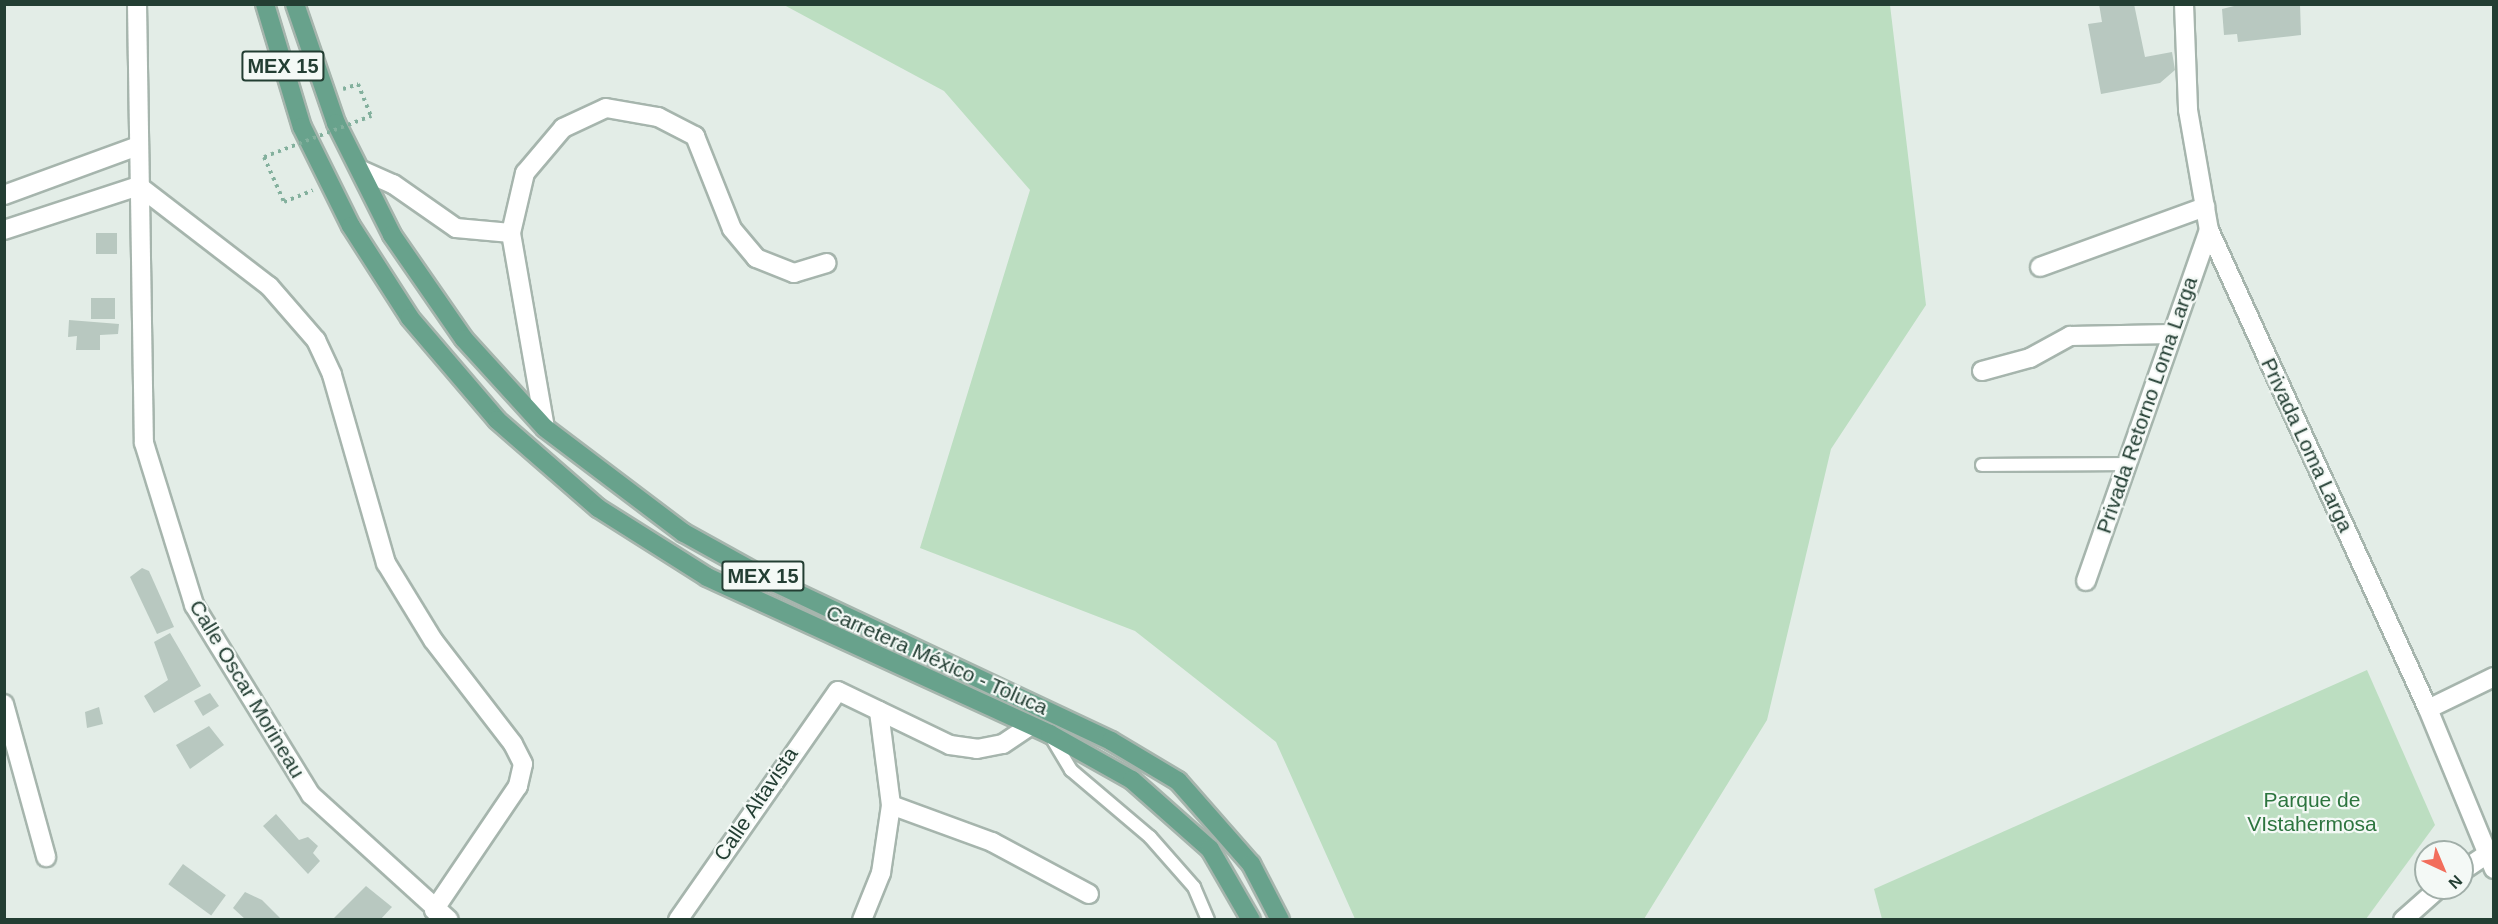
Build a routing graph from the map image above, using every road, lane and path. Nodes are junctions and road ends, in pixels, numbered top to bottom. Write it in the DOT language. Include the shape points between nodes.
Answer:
graph roads {
  1 [pos="137,4"];
  2 [pos="265,4"];
  3 [pos="295,4"];
  4 [pos="2184,4"];
  5 [pos="358,84"];
  6 [pos="138,146"];
  7 [pos="361,170"];
  8 [pos="327,184"];
  9 [pos="139,186"];
  10 [pos="4,195"];
  11 [pos="2205,207"];
  12 [pos="4,230"];
  13 [pos="2209,230"];
  14 [pos="511,233"];
  15 [pos="827,263"];
  16 [pos="2040,267"];
  17 [pos="2172,334"];
  18 [pos="1982,371"];
  19 [pos="545,428"];
  20 [pos="2127,464"];
  21 [pos="1982,465"];
  22 [pos="2086,581"];
  23 [pos="2493,677"];
  24 [pos="4,704"];
  25 [pos="2428,709"];
  26 [pos="879,711"];
  27 [pos="1028,727"];
  28 [pos="1050,734"];
  29 [pos="891,806"];
  30 [pos="46,857"];
  31 [pos="2490,861"];
  32 [pos="2474,867"];
  33 [pos="1089,894"];
  34 [pos="2426,900"];
  35 [pos="441,915"];
  36 [pos="678,920"];
  37 [pos="862,920"];
  38 [pos="1208,920"];
  39 [pos="1251,920"];
  40 [pos="1280,920"];
  41 [pos="2403,920"];
  1 -- 6 [label="street, Calle Oscar Morineau"];
  2 -- 8 [label="main road, Carretera México - Toluca / MEX 15" via="302,127"];
  3 -- 7 [label="main road, Carretera México - Toluca / MEX 15" via="325,96"];
  4 -- 11 [label="street, Privada Loma Larga" via="2188,110"];
  5 -- 8 [label="path, bridge" via="371,116 264,157 284,202"];
  6 -- 9 [label="street, Calle Oscar Morineau"];
  6 -- 10 [label="street"];
  7 -- 14 [label="street" via="393,184 456,228"];
  7 -- 19 [label="main road, Carretera México - Toluca / MEX 15" via="392,235 464,339"];
  8 -- 27 [label="main road, Carretera México - Toluca / MEX 15" via="379,271 440,355 497,420 598,508 656,548 746,597"];
  9 -- 12 [label="street"];
  9 -- 35 [label="street, Calle Oscar Morineau" via="144,443 194,605 310,795"];
  9 -- 35 [label="street" via="269,286 316,340 332,375 386,563 433,640 513,744 523,764 518,786"];
  11 -- 13 [label="street, Privada Loma Larga"];
  11 -- 16 [label="street"];
  13 -- 17 [label="street, Privada Retorno Loma Larga"];
  13 -- 25 [label="street, Privada Loma Larga"];
  14 -- 15 [label="street" via="525,173 563,128 606,108 658,117 695,136 732,229 756,258 794,273"];
  14 -- 19 [label="street"];
  17 -- 18 [label="street" via="2070,336 2030,358"];
  17 -- 20 [label="street, Privada Retorno Loma Larga"];
  19 -- 40 [label="main road, Carretera México - Toluca / MEX 15" via="695,538 768,579 1111,741 1178,781 1251,864"];
  20 -- 21 [label="lane"];
  20 -- 22 [label="street, Privada Retorno Loma Larga"];
  23 -- 25 [label="street"];
  24 -- 30 [label="street"];
  25 -- 31 [label="street, Privada Loma Larga"];
  26 -- 27 [label="street" via="950,745 977,749 1003,744"];
  26 -- 29 [label="street"];
  26 -- 36 [label="street, Calle Altavista" via="838,691"];
  27 -- 28 [label="main road, Carretera México - Toluca / MEX 15"];
  28 -- 38 [label="lane" via="1071,770 1150,837 1194,887"];
  28 -- 39 [label="main road, Carretera México - Toluca / MEX 15" via="1123,775 1186,824 1221,864"];
  29 -- 33 [label="street" via="992,843"];
  29 -- 37 [label="street" via="881,873"];
  31 -- 32 [label="street"];
  34 -- 41 [label="street"];
}
